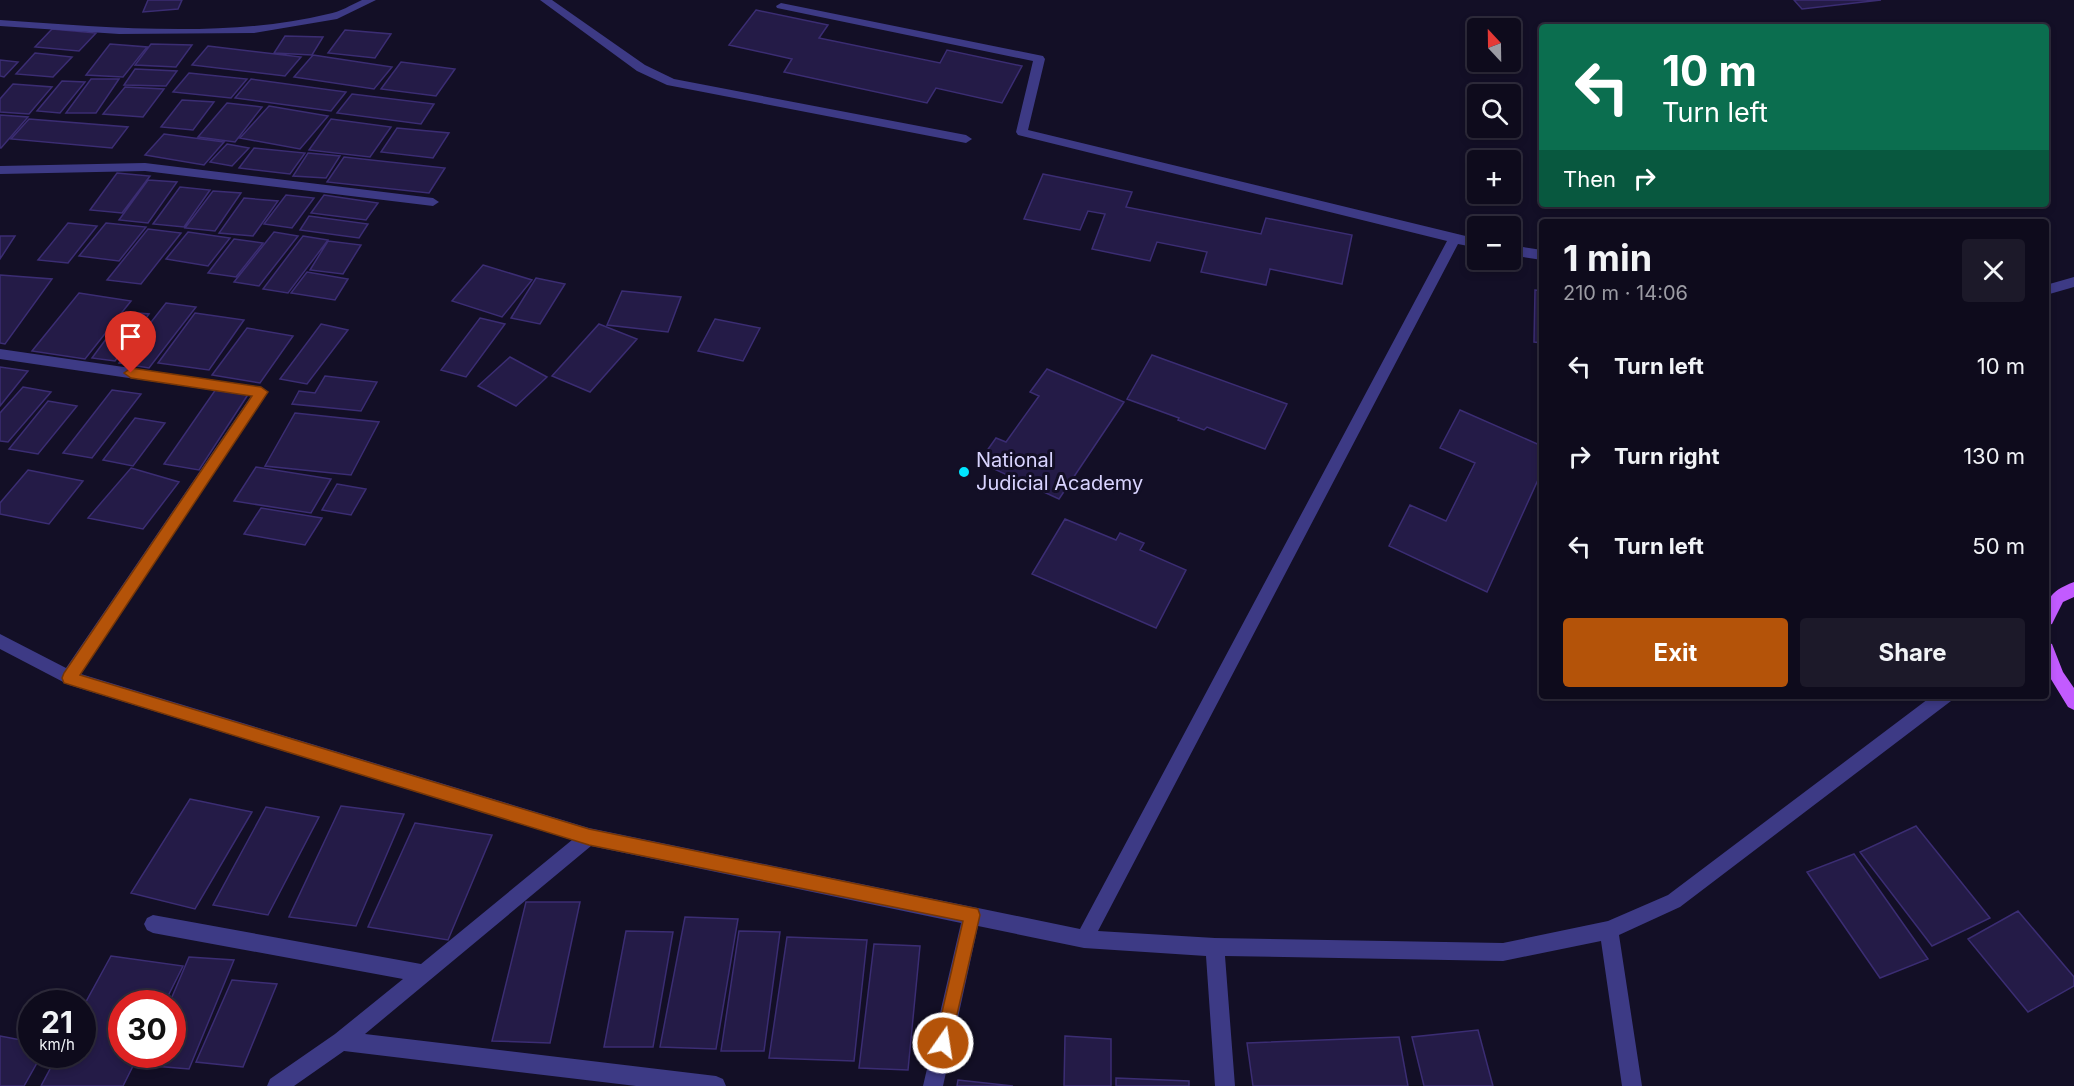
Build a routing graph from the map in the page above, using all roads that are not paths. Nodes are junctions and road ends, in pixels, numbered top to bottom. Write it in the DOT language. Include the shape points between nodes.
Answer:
graph roads {
  1 [pos="371,0"];
  2 [pos="545,0"];
  3 [pos="781,6"];
  4 [pos="0,23"];
  5 [pos="966,139"];
  6 [pos="0,170"];
  7 [pos="433,202"];
  8 [pos="1454,239"];
  9 [pos="1467,242"];
  10 [pos="1521,252"];
  11 [pos="1539,255"];
  12 [pos="2074,282"];
  13 [pos="2049,289"];
  14 [pos="0,354"];
  15 [pos="2074,589"];
  16 [pos="2049,614"];
  17 [pos="0,641"];
  18 [pos="2049,658"];
  19 [pos="69,678"];
  20 [pos="1941,699"];
  21 [pos="2074,702"];
  22 [pos="589,837"];
  23 [pos="972,915"];
  24 [pos="153,924"];
  25 [pos="1609,930"];
  26 [pos="1084,939"];
  27 [pos="1215,947"];
  28 [pos="422,973"];
  29 [pos="342,1041"];
  30 [pos="277,1086"];
  31 [pos="716,1086"];
  32 [pos="933,1086"];
  33 [pos="1225,1086"];
  34 [pos="1632,1086"];
  1 -- 4 [label="street" via="333,17 254,30 119,31"];
  2 -- 5 [label="street" via="641,68 670,82"];
  3 -- 8 [label="street" via="1040,59 1022,132"];
  6 -- 7 [label="street" via="145,167"];
  8 -- 9 [label="street"];
  8 -- 26 [label="street"];
  10 -- 11 [label="street"];
  12 -- 13 [label="street"];
  14 -- 19 [label="street" via="261,392"];
  15 -- 16 [label="main road" via="2058,597"];
  17 -- 19 [label="street"];
  18 -- 21 [label="main road"];
  19 -- 22 [label="street"];
  20 -- 25 [label="street" via="1674,901"];
  22 -- 23 [label="street"];
  22 -- 28 [label="street"];
  23 -- 26 [label="street"];
  23 -- 32 [label="street"];
  24 -- 28 [label="street"];
  25 -- 27 [label="street" via="1503,952"];
  25 -- 34 [label="street"];
  26 -- 27 [label="street"];
  27 -- 33 [label="street"];
  28 -- 29 [label="street"];
  29 -- 30 [label="street"];
  29 -- 31 [label="street"];
}
